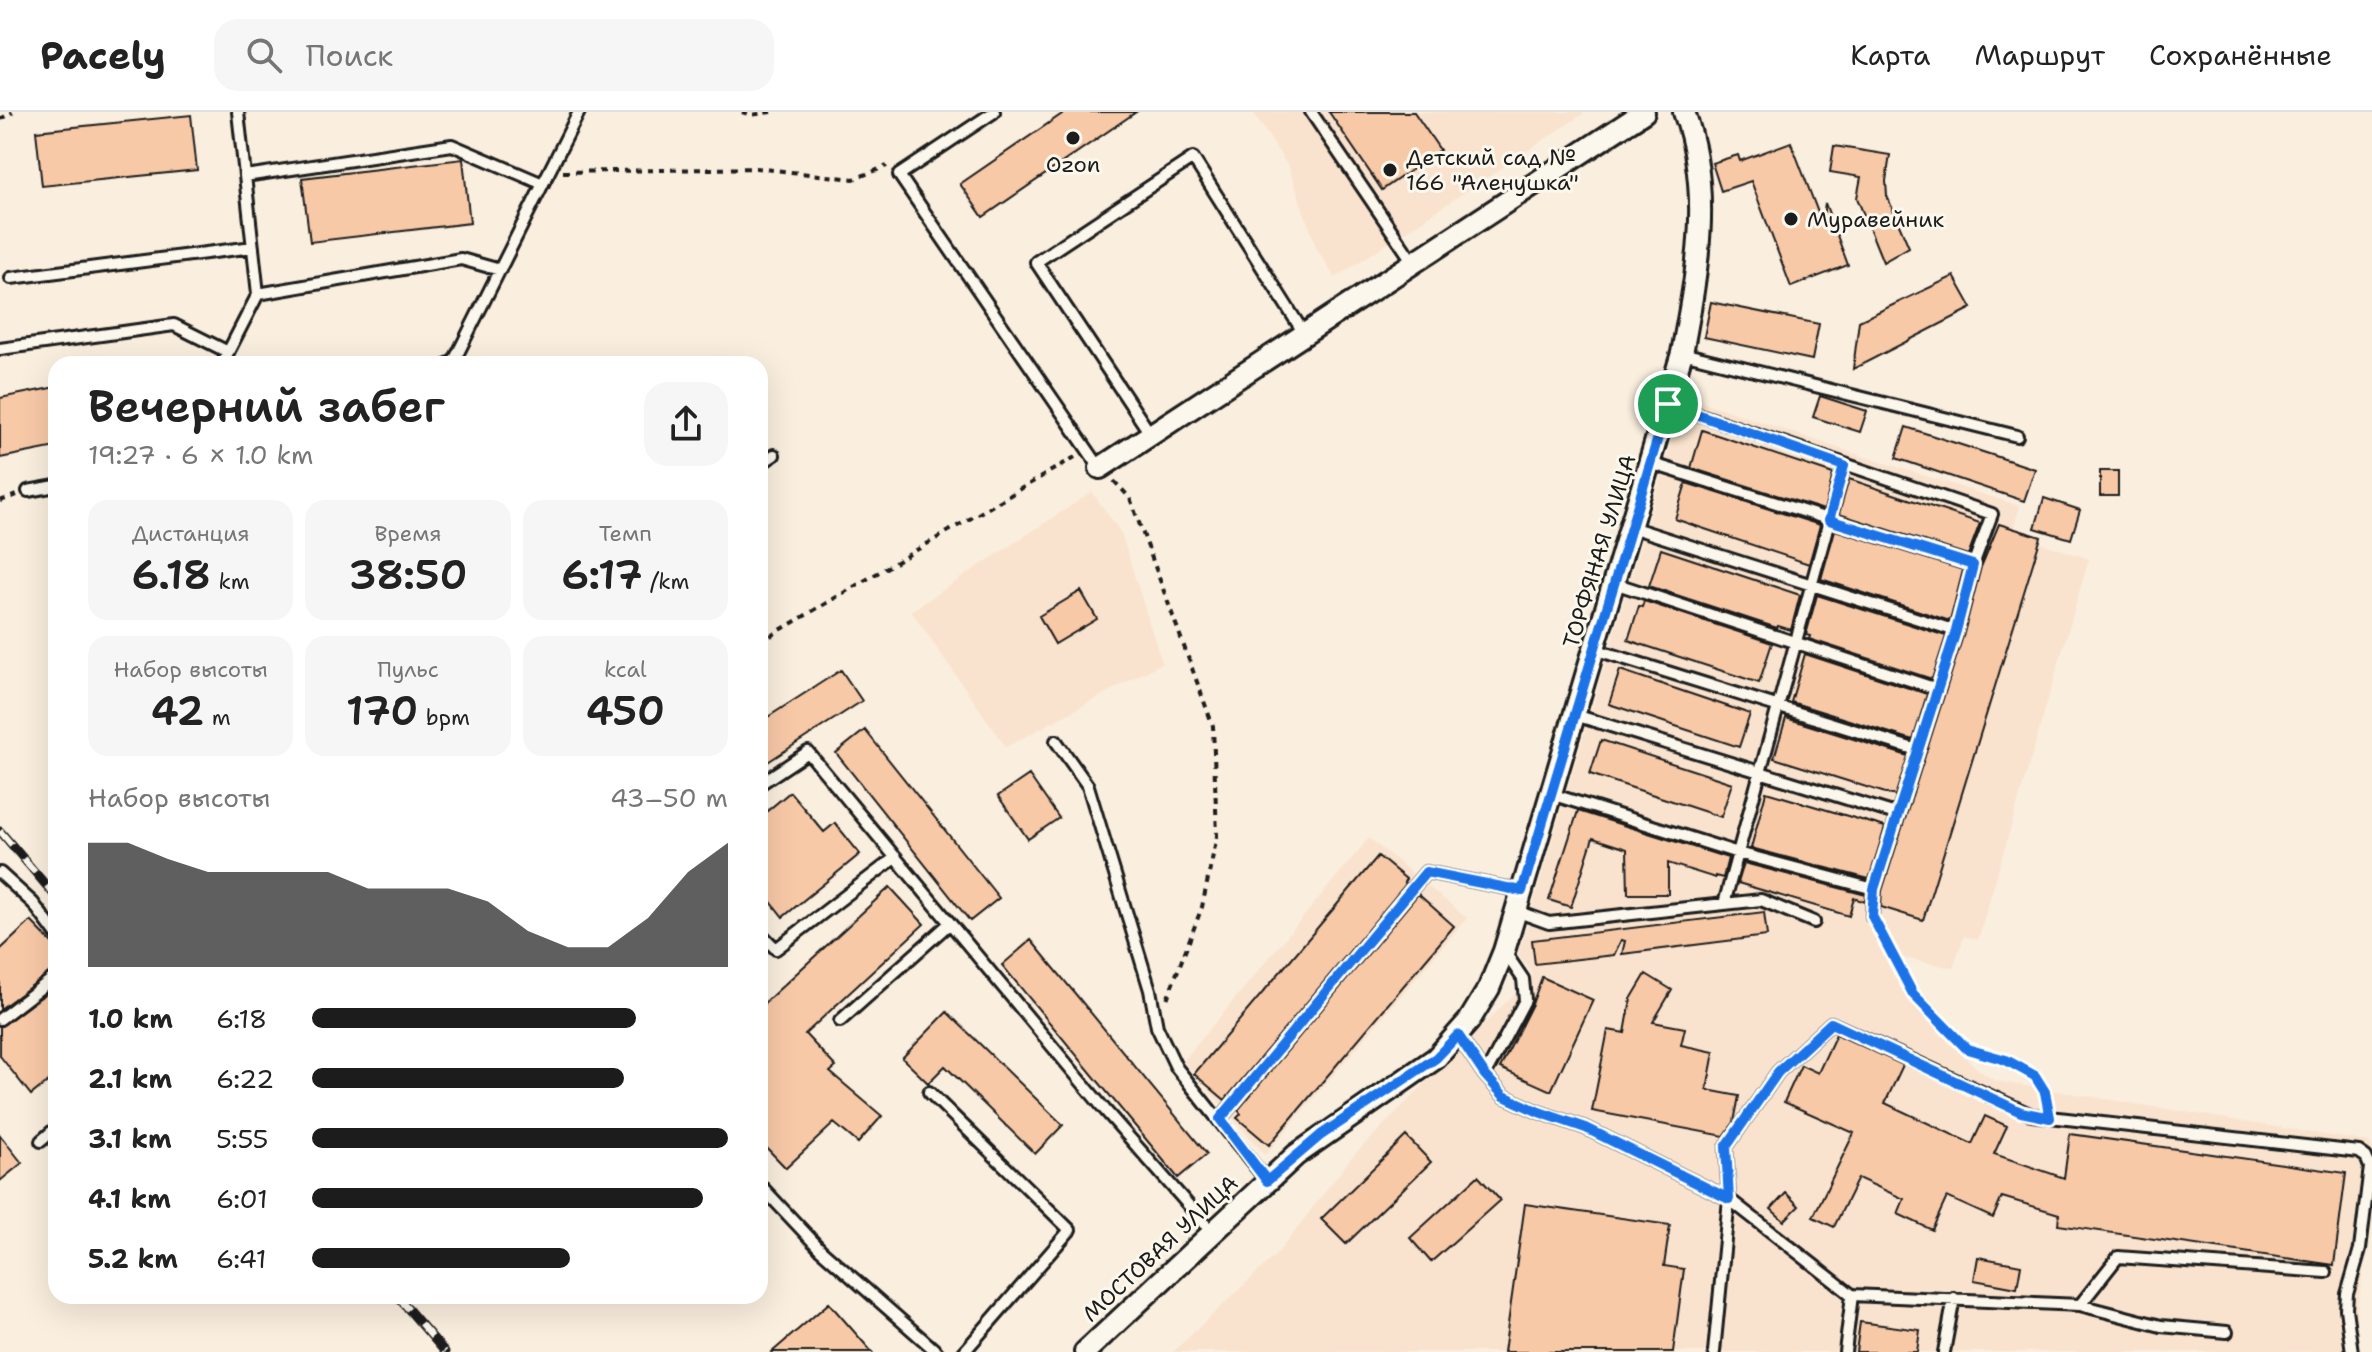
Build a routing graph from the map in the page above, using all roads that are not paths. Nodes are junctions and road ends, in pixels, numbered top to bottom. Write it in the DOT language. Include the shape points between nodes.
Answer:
graph roads {
  1 [pos="238,112"];
  2 [pos="579,112"];
  3 [pos="994,112"];
  4 [pos="1311,112"];
  5 [pos="1644,112"];
  6 [pos="1684,112"];
  7 [pos="245,176"];
  8 [pos="543,184"];
  9 [pos="253,247"];
  10 [pos="1413,262"];
  11 [pos="500,270"];
  12 [pos="11,278"];
  13 [pos="258,294"];
  14 [pos="1305,335"];
  15 [pos="0,349"];
  16 [pos="228,352"];
  17 [pos="1682,353"];
  18 [pos="226,356"];
  19 [pos="456,356"];
  20 [pos="1668,404"];
  21 [pos="1151,435"];
  22 [pos="2017,436"];
  23 [pos="774,455"];
  24 [pos="768,459"];
  25 [pos="1650,463"];
  26 [pos="1844,466"];
  27 [pos="1100,468"];
  28 [pos="48,487"];
  29 [pos="28,491"];
  30 [pos="1829,520"];
  31 [pos="1631,527"];
  32 [pos="1973,565"];
  33 [pos="1614,583"];
  34 [pos="1811,584"];
  35 [pos="1956,631"];
  36 [pos="1796,642"];
  37 [pos="1594,649"];
  38 [pos="1937,689"];
  39 [pos="1778,707"];
  40 [pos="1575,715"];
  41 [pos="1056,741"];
  42 [pos="1917,750"];
  43 [pos="1760,772"];
  44 [pos="768,779"];
  45 [pos="1551,794"];
  46 [pos="1899,815"];
  47 [pos="1738,853"];
  48 [pos="896,857"];
  49 [pos="0,873"];
  50 [pos="1874,889"];
  51 [pos="1522,891"];
  52 [pos="1724,904"];
  53 [pos="1516,911"];
  54 [pos="1872,916"];
  55 [pos="1814,922"];
  56 [pos="48,923"];
  57 [pos="950,923"];
  58 [pos="768,941"];
  59 [pos="1504,951"];
  60 [pos="48,982"];
  61 [pos="0,1019"];
  62 [pos="840,1021"];
  63 [pos="1458,1035"];
  64 [pos="1485,1075"];
  65 [pos="929,1092"];
  66 [pos="1220,1119"];
  67 [pos="48,1135"];
  68 [pos="41,1141"];
  69 [pos="1267,1181"];
  70 [pos="768,1194"];
  71 [pos="1729,1199"];
  72 [pos="1212,1232"];
  73 [pos="2326,1272"];
  74 [pos="1852,1295"];
  75 [pos="1954,1298"];
  76 [pos="2080,1305"];
  77 [pos="2227,1332"];
  78 [pos="937,1352"];
  79 [pos="964,1352"];
  80 [pos="1085,1352"];
  81 [pos="1714,1352"];
  82 [pos="1845,1352"];
  83 [pos="1944,1352"];
  84 [pos="2352,1352"];
  1 -- 7 [label="lane"];
  2 -- 8 [label="lane"];
  3 -- 27 [label="lane" via="899,175"];
  4 -- 10 [label="lane"];
  5 -- 10 [label="street"];
  6 -- 17 [label="street, ТОРФЯНАЯ УЛИЦА" via="1698,162 1701,213"];
  7 -- 8 [label="lane" via="452,145"];
  7 -- 9 [label="lane"];
  8 -- 11 [label="lane"];
  9 -- 12 [label="lane"];
  9 -- 13 [label="lane"];
  10 -- 14 [label="street"];
  11 -- 13 [label="lane" via="461,259"];
  11 -- 19 [label="lane"];
  13 -- 16 [label="lane"];
  14 -- 21 [label="street"];
  14 -- 21 [label="lane" via="1193,158 1036,262"];
  15 -- 16 [label="lane" via="174,325"];
  16 -- 18 [label="lane"];
  17 -- 20 [label="street, ТОРФЯНАЯ УЛИЦА"];
  17 -- 22 [label="lane"];
  20 -- 25 [label="street, ТОРФЯНАЯ УЛИЦА"];
  20 -- 26 [label="lane"];
  21 -- 27 [label="street"];
  23 -- 24 [label="lane"];
  25 -- 30 [label="lane"];
  25 -- 31 [label="street, ТОРФЯНАЯ УЛИЦА"];
  26 -- 30 [label="lane"];
  26 -- 32 [label="lane" via="1992,514"];
  28 -- 29 [label="lane"];
  30 -- 32 [label="lane"];
  30 -- 34 [label="lane"];
  31 -- 33 [label="street, ТОРФЯНАЯ УЛИЦА"];
  31 -- 34 [label="lane"];
  32 -- 35 [label="lane"];
  33 -- 36 [label="lane"];
  33 -- 37 [label="street, ТОРФЯНАЯ УЛИЦА"];
  34 -- 35 [label="lane"];
  34 -- 36 [label="lane"];
  35 -- 38 [label="lane"];
  36 -- 38 [label="lane"];
  36 -- 39 [label="lane"];
  37 -- 39 [label="lane"];
  37 -- 40 [label="street, ТОРФЯНАЯ УЛИЦА"];
  38 -- 42 [label="lane"];
  39 -- 42 [label="lane"];
  39 -- 43 [label="lane"];
  40 -- 43 [label="lane"];
  40 -- 45 [label="street, ТОРФЯНАЯ УЛИЦА"];
  41 -- 66 [label="lane" via="1088,786 1157,1027 1176,1067"];
  42 -- 46 [label="lane"];
  43 -- 46 [label="lane"];
  43 -- 47 [label="lane"];
  44 -- 48 [label="lane" via="808,752"];
  45 -- 47 [label="lane"];
  45 -- 51 [label="street, ТОРФЯНАЯ УЛИЦА"];
  46 -- 50 [label="lane"];
  47 -- 50 [label="lane"];
  47 -- 52 [label="lane"];
  48 -- 57 [label="lane"];
  48 -- 58 [label="lane" via="776,949"];
  49 -- 56 [label="lane"];
  50 -- 54 [label="lane"];
  51 -- 53 [label="street, ТОРФЯНАЯ УЛИЦА"];
  51 -- 66 [label="lane" via="1426,872"];
  52 -- 53 [label="lane" via="1549,923"];
  52 -- 55 [label="lane" via="1761,900"];
  53 -- 59 [label="street, ТОРФЯНАЯ УЛИЦА"];
  57 -- 62 [label="lane"];
  57 -- 72 [label="lane"];
  59 -- 63 [label="street, МОСТОВАЯ УЛИЦА" via="1489,988"];
  59 -- 64 [label="lane" via="1523,979 1525,1000"];
  60 -- 61 [label="lane"];
  63 -- 64 [label="lane"];
  63 -- 69 [label="street, МОСТОВАЯ УЛИЦА" via="1436,1058 1321,1135"];
  64 -- 71 [label="lane" via="1504,1096 1586,1128"];
  65 -- 79 [label="lane" via="1070,1230"];
  66 -- 69 [label="lane"];
  67 -- 68 [label="lane"];
  69 -- 72 [label="street, МОСТОВАЯ УЛИЦА"];
  70 -- 78 [label="lane" via="821,1250"];
  71 -- 74 [label="lane"];
  71 -- 81 [label="lane"];
  71 -- 84 [label="lane" via="1726,1147 1778,1072 1831,1023 2021,1112 2350,1150 2366,1157 2370,1167 2360,1249 2347,1294"];
  72 -- 80 [label="street, МОСТОВАЯ УЛИЦА"];
  73 -- 76 [label="lane" via="2118,1257"];
  74 -- 75 [label="lane"];
  74 -- 82 [label="lane"];
  75 -- 76 [label="lane"];
  75 -- 83 [label="lane"];
  76 -- 77 [label="lane" via="2161,1326"];
}
